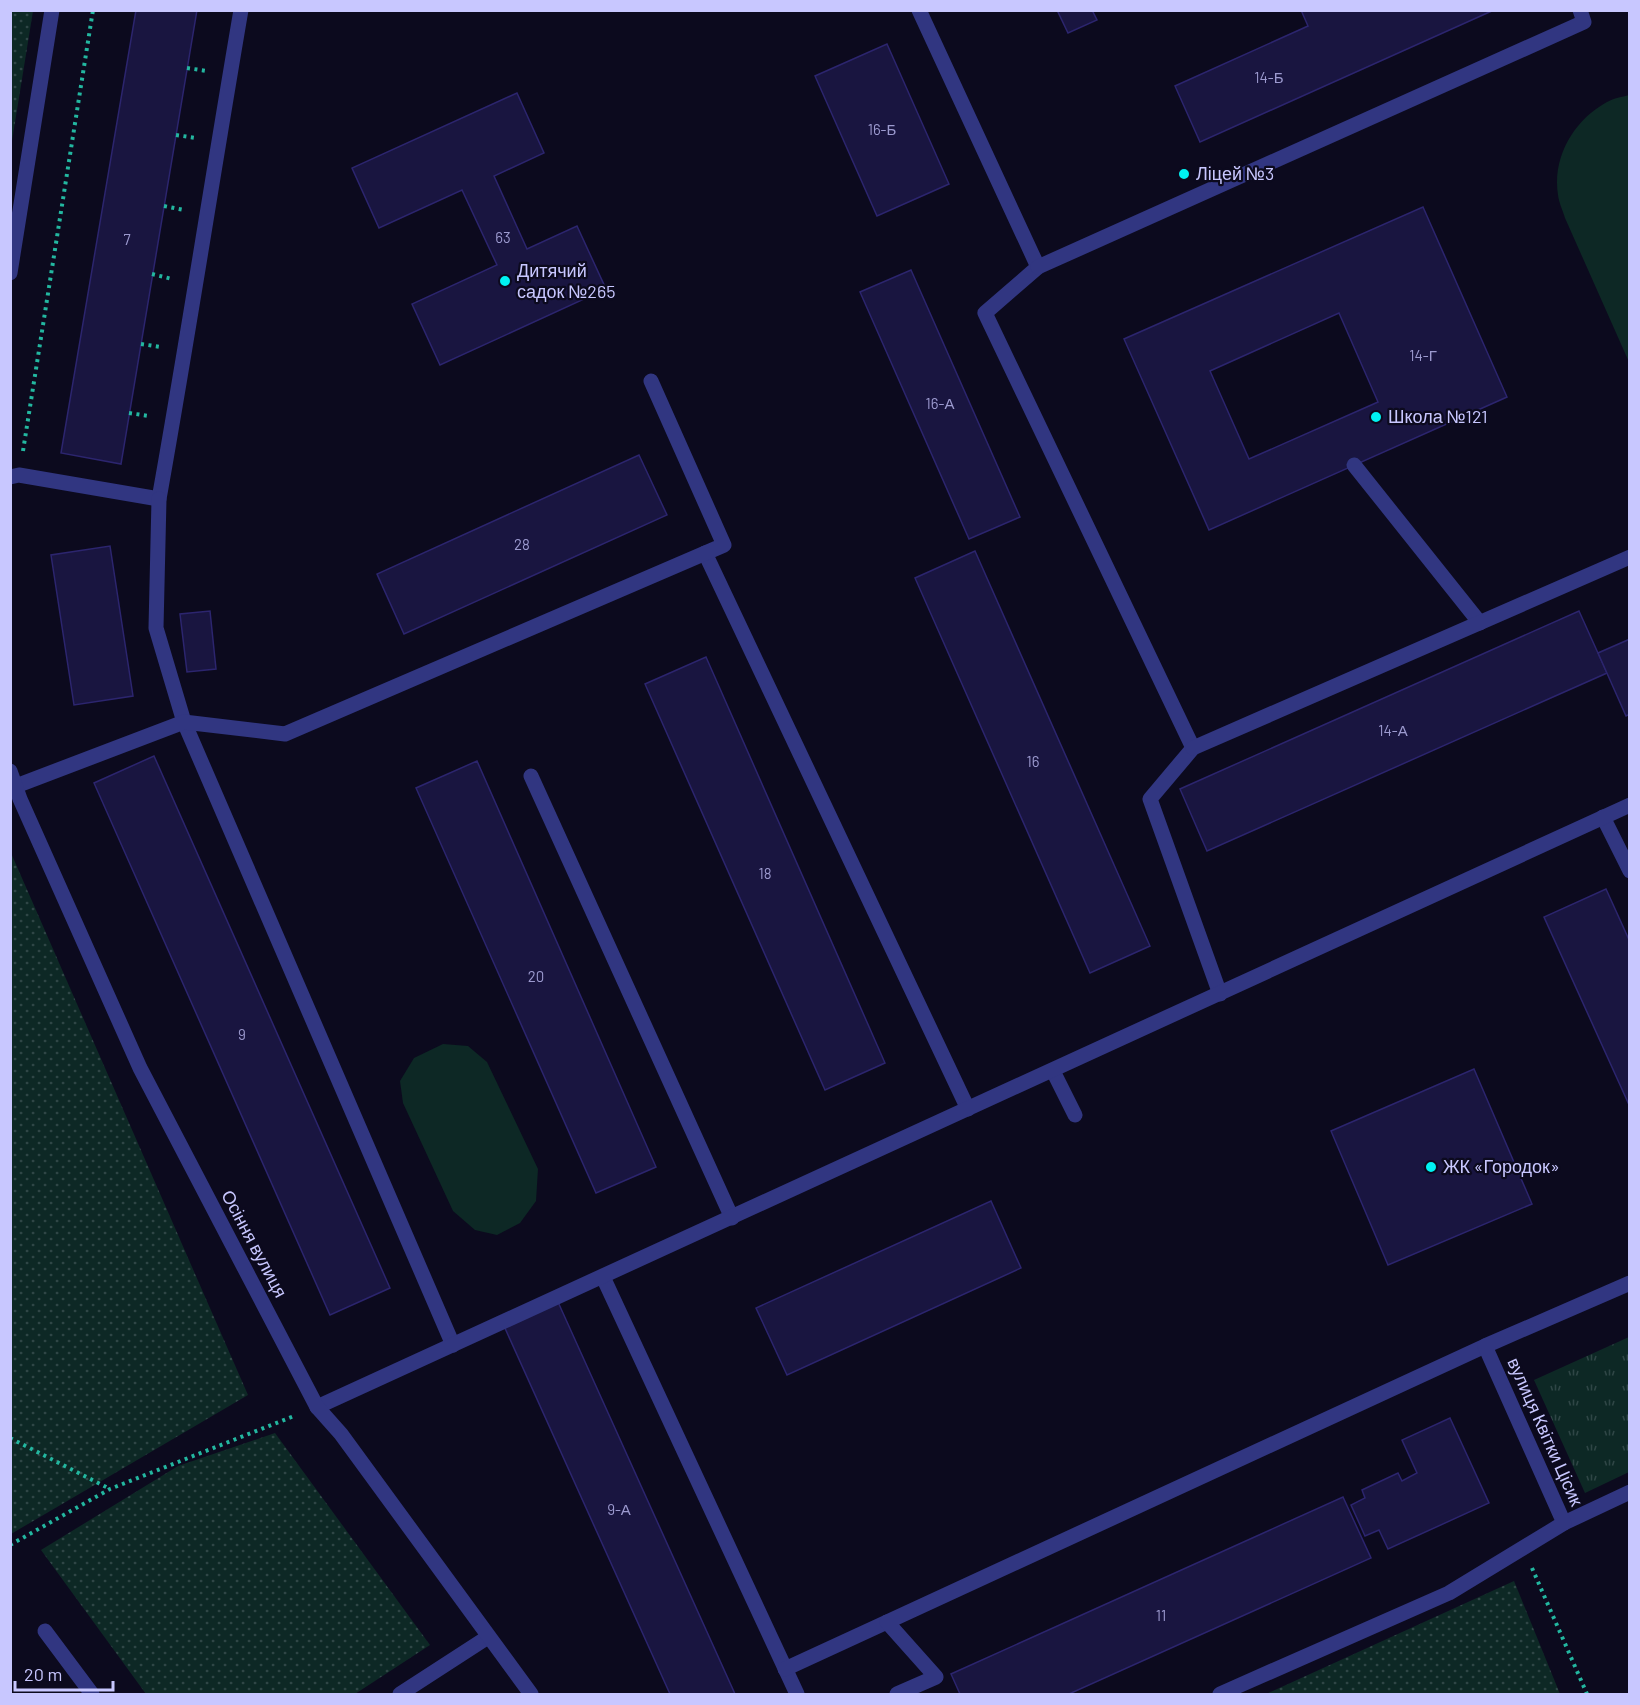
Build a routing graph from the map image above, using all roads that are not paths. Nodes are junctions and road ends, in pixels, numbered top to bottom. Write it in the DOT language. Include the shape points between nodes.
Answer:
graph roads {
  1 [pos="52,10"];
  2 [pos="241,10"];
  3 [pos="920,10"];
  4 [pos="1580,10"];
  5 [pos="1038,267"];
  6 [pos="10,273"];
  7 [pos="651,381"];
  8 [pos="1354,465"];
  9 [pos="15,476"];
  10 [pos="159,499"];
  11 [pos="705,553"];
  12 [pos="1629,556"];
  13 [pos="1480,623"];
  14 [pos="184,722"];
  15 [pos="1193,748"];
  16 [pos="10,771"];
  17 [pos="531,776"];
  18 [pos="16,786"];
  19 [pos="1629,805"];
  20 [pos="1603,817"];
  21 [pos="1629,871"];
  22 [pos="1220,994"];
  23 [pos="1053,1071"];
  24 [pos="968,1109"];
  25 [pos="1075,1115"];
  26 [pos="732,1218"];
  27 [pos="603,1276"];
  28 [pos="1629,1283"];
  29 [pos="453,1345"];
  30 [pos="1485,1346"];
  31 [pos="317,1407"];
  32 [pos="1629,1492"];
  33 [pos="1564,1522"];
  34 [pos="886,1622"];
  35 [pos="45,1631"];
  36 [pos="488,1637"];
  37 [pos="785,1668"];
  38 [pos="92,1695"];
  39 [pos="400,1695"];
  40 [pos="531,1695"];
  41 [pos="797,1695"];
  42 [pos="897,1695"];
  43 [pos="1220,1695"];
  1 -- 6 [label="street"];
  2 -- 10 [label="street"];
  3 -- 5 [label="street"];
  4 -- 5 [label="street" via="1584,21"];
  5 -- 15 [label="street" via="985,313"];
  7 -- 11 [label="street" via="723,545"];
  8 -- 13 [label="street"];
  9 -- 10 [label="street"];
  10 -- 14 [label="street" via="156,628"];
  11 -- 14 [label="street" via="285,735"];
  11 -- 24 [label="street"];
  12 -- 13 [label="street"];
  13 -- 15 [label="street"];
  14 -- 18 [label="street"];
  14 -- 29 [label="street"];
  15 -- 22 [label="street" via="1150,799"];
  16 -- 18 [label="street, Осіння вулиця"];
  17 -- 26 [label="street"];
  18 -- 31 [label="street, Осіння вулиця" via="140,1068"];
  19 -- 20 [label="street"];
  20 -- 21 [label="street"];
  20 -- 22 [label="street"];
  22 -- 23 [label="street"];
  23 -- 24 [label="street"];
  23 -- 25 [label="street"];
  24 -- 26 [label="street"];
  26 -- 27 [label="street"];
  27 -- 29 [label="street"];
  27 -- 37 [label="street"];
  28 -- 30 [label="street, вулиця Квітки Цісик"];
  29 -- 31 [label="street"];
  30 -- 33 [label="street, вулиця Квітки Цісик"];
  30 -- 34 [label="street"];
  31 -- 36 [label="street, Осіння вулиця" via="341,1434"];
  32 -- 33 [label="street"];
  33 -- 43 [label="street, вулиця Квітки Цісик" via="1449,1593"];
  34 -- 37 [label="street"];
  34 -- 42 [label="street" via="936,1677"];
  35 -- 38 [label="street"];
  36 -- 39 [label="street"];
  36 -- 40 [label="street, Осіння вулиця"];
  37 -- 41 [label="street"];
}
